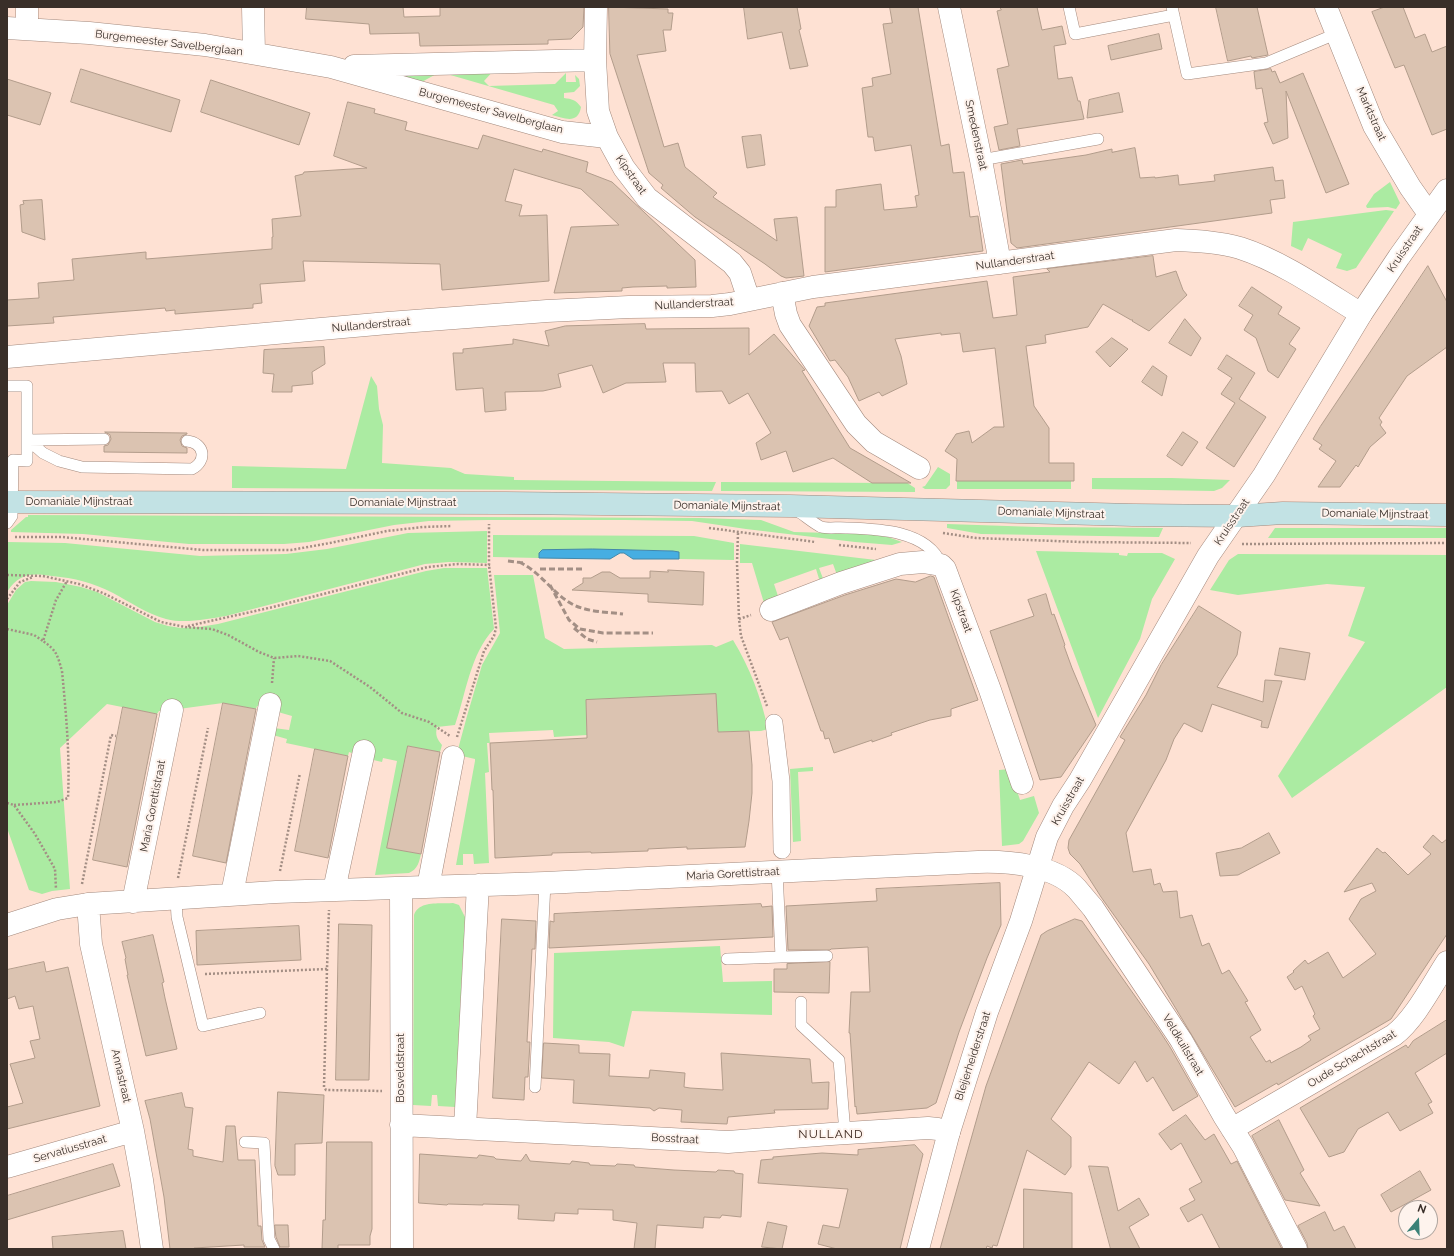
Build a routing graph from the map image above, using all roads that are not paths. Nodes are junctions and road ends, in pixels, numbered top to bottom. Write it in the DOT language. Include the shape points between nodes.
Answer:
graph roads {
  1 [pos="27,7"];
  2 [pos="253,7"];
  3 [pos="596,7"];
  4 [pos="949,7"];
  5 [pos="1069,7"];
  6 [pos="1326,7"];
  7 [pos="1173,11"];
  8 [pos="17,29"];
  9 [pos="1338,33"];
  10 [pos="254,54"];
  11 [pos="595,60"];
  12 [pos="331,67"];
  13 [pos="606,137"];
  14 [pos="1098,139"];
  15 [pos="981,160"];
  16 [pos="1447,190"];
  17 [pos="1428,214"];
  18 [pos="1000,263"];
  19 [pos="782,293"];
  20 [pos="749,300"];
  21 [pos="1361,314"];
  22 [pos="7,357"];
  23 [pos="7,386"];
  24 [pos="104,439"];
  25 [pos="28,440"];
  26 [pos="187,441"];
  27 [pos="919,468"];
  28 [pos="10,473"];
  29 [pos="10,502"];
  30 [pos="790,506"];
  31 [pos="1447,515"];
  32 [pos="1237,516"];
  33 [pos="7,523"];
  34 [pos="941,565"];
  35 [pos="771,610"];
  36 [pos="270,704"];
  37 [pos="172,710"];
  38 [pos="774,723"];
  39 [pos="454,748"];
  40 [pos="364,751"];
  41 [pos="1022,783"];
  42 [pos="782,850"];
  43 [pos="1038,867"];
  44 [pos="777,871"];
  45 [pos="545,883"];
  46 [pos="478,885"];
  47 [pos="428,887"];
  48 [pos="401,888"];
  49 [pos="334,890"];
  50 [pos="232,894"];
  51 [pos="176,899"];
  52 [pos="133,902"];
  53 [pos="84,904"];
  54 [pos="7,925"];
  55 [pos="826,956"];
  56 [pos="781,957"];
  57 [pos="727,959"];
  58 [pos="1447,962"];
  59 [pos="801,1002"];
  60 [pos="260,1013"];
  61 [pos="535,1087"];
  62 [pos="401,1125"];
  63 [pos="465,1128"];
  64 [pos="1232,1129"];
  65 [pos="134,1132"];
  66 [pos="948,1132"];
  67 [pos="845,1133"];
  68 [pos="245,1142"];
  69 [pos="7,1167"];
  70 [pos="152,1249"];
  71 [pos="274,1249"];
  72 [pos="402,1249"];
  73 [pos="918,1249"];
  74 [pos="1296,1249"];
  1 -- 8 [label="street"];
  2 -- 10 [label="street"];
  3 -- 11 [label="street, Kipstraat"];
  4 -- 15 [label="street, Smedenstraat"];
  5 -- 7 [label="lane" via="1075,34"];
  6 -- 9 [label="street, Marktstraat"];
  7 -- 9 [label="lane" via="1187,74 1266,63"];
  8 -- 10 [label="street, Burgemeester Savelberglaan" via="205,45"];
  9 -- 17 [label="street, Marktstraat" via="1374,126"];
  10 -- 12 [label="street, Burgemeester Savelberglaan"];
  11 -- 12 [label="street, Burgemeester Savelberglaan"];
  11 -- 13 [label="street, Kipstraat" via="598,111"];
  12 -- 13 [label="street, Burgemeester Savelberglaan" via="562,132"];
  13 -- 20 [label="street, Kipstraat" via="624,168 647,198 740,273"];
  14 -- 15 [label="lane"];
  15 -- 18 [label="street, Smedenstraat"];
  16 -- 17 [label="street, Kruisstraat"];
  17 -- 21 [label="street, Kruisstraat"];
  18 -- 19 [label="street, Nullanderstraat"];
  18 -- 21 [label="street, Nullanderstraat" via="1176,240 1211,242 1239,248 1272,262"];
  19 -- 20 [label="street, Nullanderstraat"];
  19 -- 27 [label="street" via="790,325 856,424 874,442"];
  20 -- 22 [label="street, Nullanderstraat" via="712,306 629,307 388,323"];
  21 -- 32 [label="street, Kruisstraat"];
  23 -- 25 [label="lane" via="27,386"];
  24 -- 25 [label="lane"];
  25 -- 26 [label="lane" via="43,453 59,461 82,467 192,469 202,461 202,451 195,442"];
  25 -- 28 [label="lane" via="27,461 13,460"];
  28 -- 29 [label="lane"];
  29 -- 30 [label="main road, Domaniale Mijnstraat"];
  29 -- 33 [label="lane" via="12,516"];
  30 -- 32 [label="main road, Domaniale Mijnstraat"];
  30 -- 34 [label="lane" via="822,527 885,530 905,535 933,551"];
  31 -- 32 [label="main road, Domaniale Mijnstraat" via="1283,513"];
  32 -- 43 [label="street, Kruisstraat" via="1208,556 1064,806 1047,837"];
  34 -- 35 [label="street" via="923,562 900,564"];
  34 -- 41 [label="street, Kipstraat" via="945,569 988,682"];
  36 -- 50 [label="street"];
  37 -- 52 [label="street, Maria Gorettistraat"];
  38 -- 42 [label="street" via="781,781"];
  39 -- 47 [label="street"];
  40 -- 49 [label="street"];
  43 -- 44 [label="street, Maria Gorettistraat" via="1000,861"];
  43 -- 64 [label="street, Veldkuilstraat" via="1063,878 1076,888 1093,908 1181,1040"];
  43 -- 66 [label="street, Bleijerheiderstraat"];
  44 -- 45 [label="street, Maria Gorettistraat"];
  44 -- 56 [label="lane"];
  45 -- 46 [label="street, Maria Gorettistraat"];
  45 -- 61 [label="lane"];
  46 -- 47 [label="street, Maria Gorettistraat"];
  46 -- 63 [label="street"];
  47 -- 48 [label="street, Maria Gorettistraat"];
  48 -- 49 [label="street, Maria Gorettistraat"];
  48 -- 62 [label="street, Bosveldstraat"];
  49 -- 50 [label="street, Maria Gorettistraat"];
  50 -- 51 [label="street, Maria Gorettistraat"];
  51 -- 52 [label="street, Maria Gorettistraat"];
  51 -- 60 [label="lane" via="177,917 203,1026"];
  52 -- 53 [label="street, Maria Gorettistraat"];
  53 -- 54 [label="street, Maria Gorettistraat" via="57,909"];
  53 -- 65 [label="street, Annastraat"];
  55 -- 56 [label="lane"];
  56 -- 57 [label="lane"];
  58 -- 64 [label="street, Oude Schachtstraat" via="1410,1019 1394,1035"];
  59 -- 67 [label="lane" via="801,1025 839,1060"];
  62 -- 63 [label="street, Bosstraat"];
  62 -- 72 [label="street, Bosveldstraat"];
  63 -- 67 [label="street, Bosstraat" via="728,1142"];
  64 -- 74 [label="street, Veldkuilstraat"];
  65 -- 69 [label="street, Servatiusstraat"];
  65 -- 70 [label="street, Annastraat"];
  66 -- 67 [label="street, Bosstraat" via="928,1128"];
  66 -- 73 [label="street, Bleijerheiderstraat"];
  68 -- 71 [label="lane" via="264,1143 269,1239"];
}
